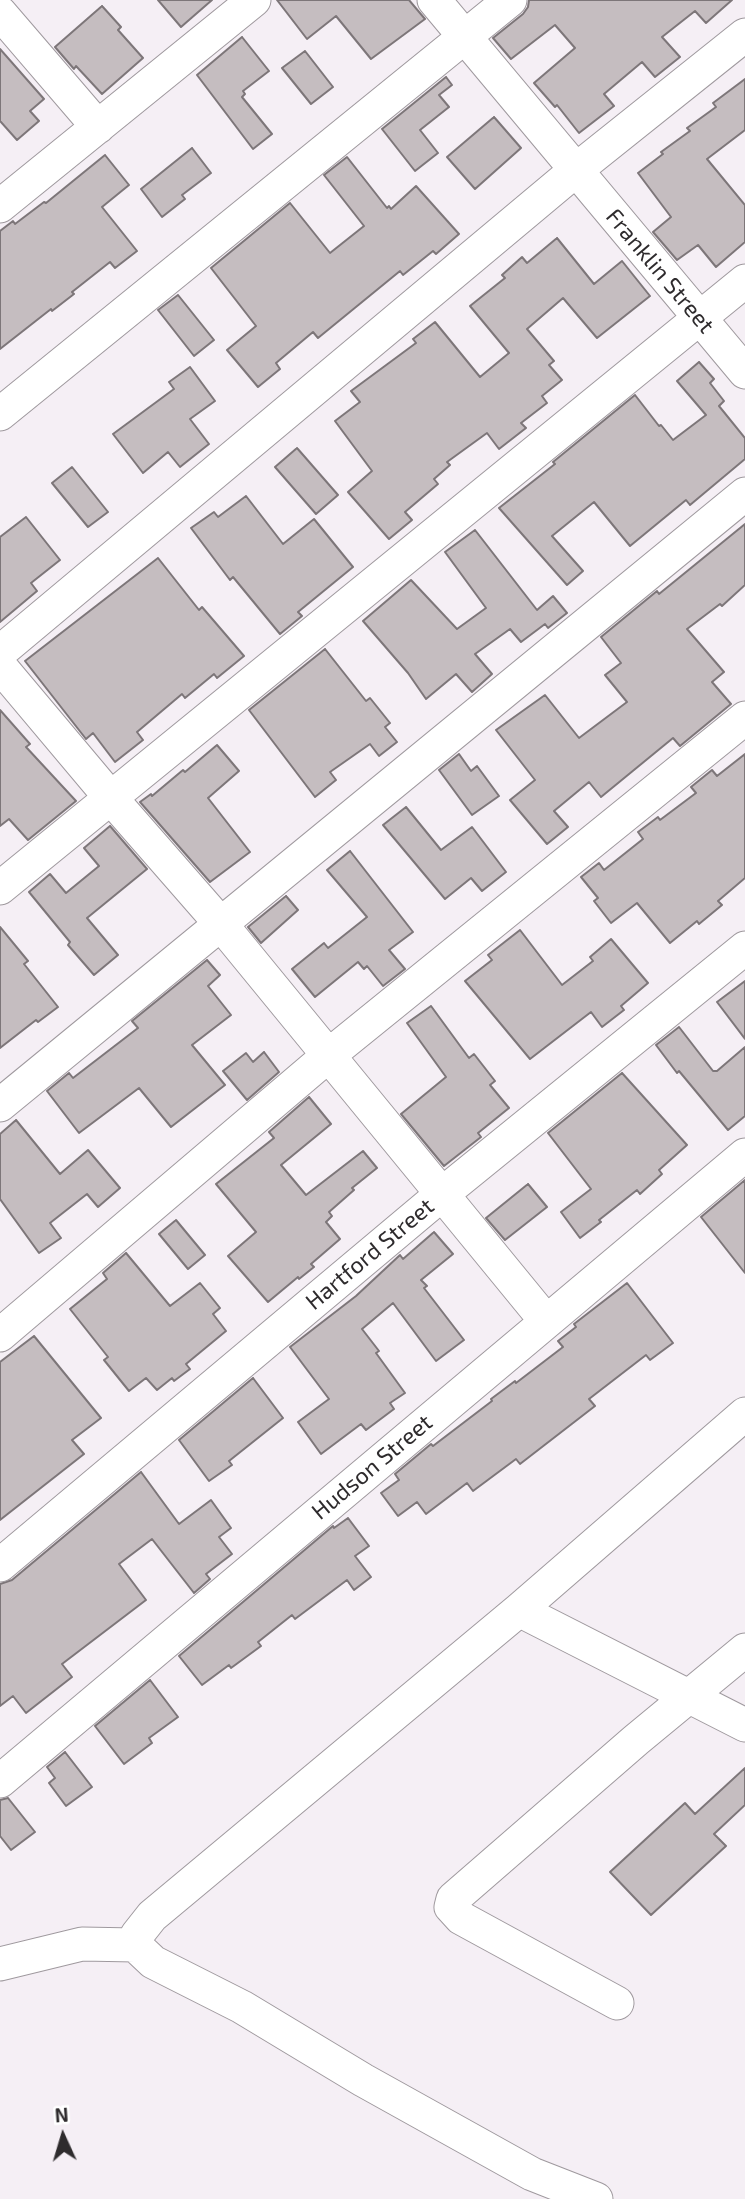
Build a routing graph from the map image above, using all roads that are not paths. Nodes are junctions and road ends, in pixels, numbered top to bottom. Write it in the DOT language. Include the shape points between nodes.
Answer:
graph roads {
  1 [pos="433,0"];
  2 [pos="510,0"];
  3 [pos="237,5"];
  4 [pos="0,13"];
  5 [pos="464,35"];
  6 [pos="745,35"];
  7 [pos="98,127"];
  8 [pos="576,170"];
  9 [pos="0,206"];
  10 [pos="745,281"];
  11 [pos="698,317"];
  12 [pos="745,372"];
  13 [pos="0,414"];
  14 [pos="745,494"];
  15 [pos="0,652"];
  16 [pos="0,666"];
  17 [pos="745,718"];
  18 [pos="110,797"];
  19 [pos="0,888"];
  20 [pos="220,923"];
  21 [pos="745,948"];
  22 [pos="329,1055"];
  23 [pos="0,1105"];
  24 [pos="745,1155"];
  25 [pos="441,1195"];
  26 [pos="546,1321"];
  27 [pos="0,1335"];
  28 [pos="745,1414"];
  29 [pos="0,1565"];
  30 [pos="519,1610"];
  31 [pos="745,1650"];
  32 [pos="690,1696"];
  33 [pos="745,1725"];
  34 [pos="0,1781"];
  35 [pos="135,1945"];
  36 [pos="0,1964"];
  37 [pos="617,2003"];
  38 [pos="596,2199"];
  1 -- 5 [label="street, Franklin Street"];
  2 -- 5 [label="street"];
  3 -- 7 [label="street"];
  4 -- 7 [label="street"];
  5 -- 8 [label="street, Franklin Street"];
  5 -- 13 [label="street"];
  6 -- 8 [label="street"];
  7 -- 9 [label="street"];
  8 -- 11 [label="street, Franklin Street"];
  8 -- 15 [label="street"];
  10 -- 11 [label="street"];
  11 -- 12 [label="street, Franklin Street"];
  11 -- 18 [label="street"];
  14 -- 20 [label="street"];
  16 -- 18 [label="street"];
  17 -- 22 [label="street"];
  18 -- 19 [label="street"];
  18 -- 20 [label="street"];
  20 -- 22 [label="street"];
  20 -- 23 [label="street"];
  21 -- 25 [label="street, Hartford Street"];
  22 -- 25 [label="street"];
  22 -- 27 [label="street"];
  24 -- 26 [label="street, Hudson Street"];
  25 -- 26 [label="street"];
  25 -- 29 [label="street, Hartford Street"];
  26 -- 34 [label="street, Hudson Street"];
  28 -- 30 [label="street"];
  30 -- 32 [label="street"];
  30 -- 35 [label="street" via="152,1916"];
  31 -- 32 [label="street"];
  32 -- 33 [label="street"];
  32 -- 37 [label="street" via="453,1899 452,1907 461,1918"];
  35 -- 36 [label="street" via="82,1944"];
  35 -- 38 [label="street" via="153,1962 242,2007 532,2174"];
}
